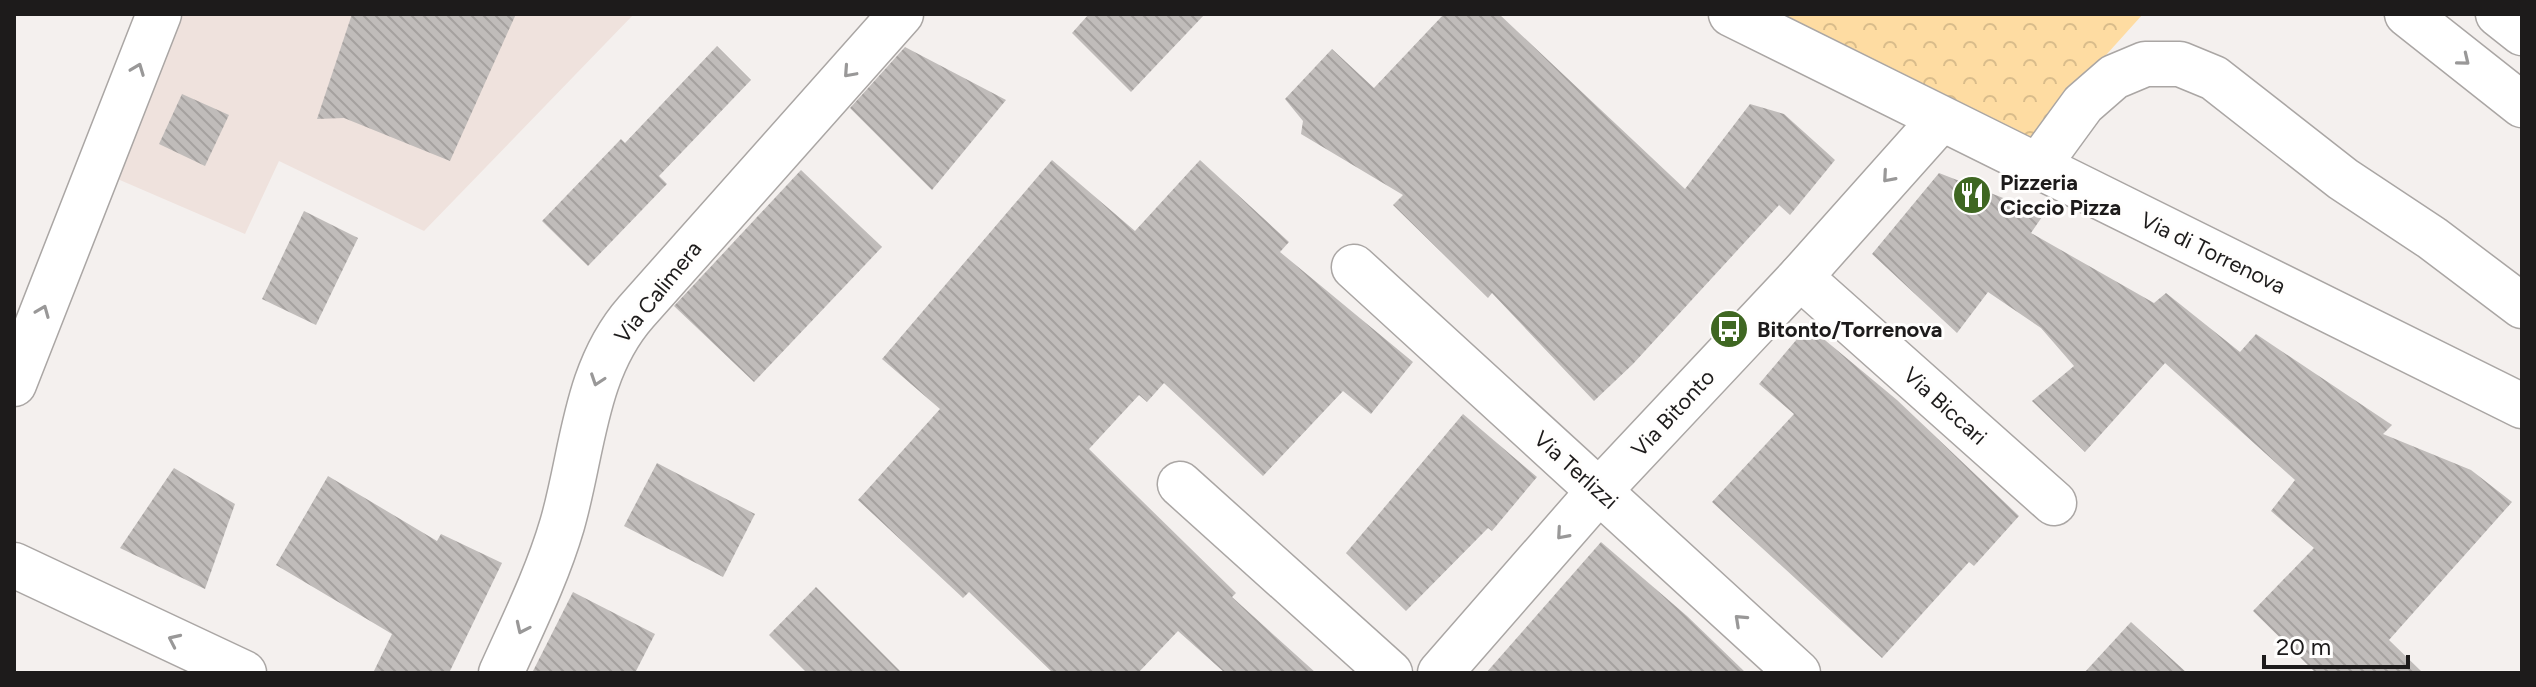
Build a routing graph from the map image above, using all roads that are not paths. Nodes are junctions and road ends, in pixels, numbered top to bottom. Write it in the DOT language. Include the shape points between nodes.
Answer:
graph roads {
  1 [pos="159,14"];
  2 [pos="901,14"];
  3 [pos="1731,14"];
  4 [pos="2407,14"];
  5 [pos="2498,14"];
  6 [pos="2522,33"];
  7 [pos="2522,105"];
  8 [pos="1941,119"];
  9 [pos="2037,167"];
  10 [pos="1354,267"];
  11 [pos="1800,277"];
  12 [pos="2522,306"];
  13 [pos="14,384"];
  14 [pos="2522,406"];
  15 [pos="1180,484"];
  16 [pos="1599,491"];
  17 [pos="2054,503"];
  18 [pos="14,565"];
  19 [pos="244,673"];
  20 [pos="501,673"];
  21 [pos="1390,673"];
  22 [pos="1440,673"];
  23 [pos="1798,673"];
  13 -- 1 [label="street, one-way"];
  2 -- 20 [label="street, Via Calimera, one-way" via="622,331 592,396 552,557"];
  3 -- 8 [label="street, Via di Torrenova"];
  4 -- 7 [label="street, one-way"];
  5 -- 6 [label="street"];
  8 -- 9 [label="street, Via di Torrenova"];
  8 -- 11 [label="street, Via Bitonto, one-way"];
  9 -- 12 [label="street" via="2083,104 2114,77 2145,64 2180,64 2214,78 2343,179"];
  9 -- 14 [label="street, Via di Torrenova"];
  10 -- 16 [label="street, Via Terlizzi"];
  11 -- 16 [label="street, Via Bitonto"];
  11 -- 17 [label="street, Via Biccari"];
  15 -- 21 [label="street"];
  16 -- 22 [label="street, Via Bitonto, one-way"];
  23 -- 16 [label="street, Via Terlizzi, one-way"];
  19 -- 18 [label="street, one-way"];
}
